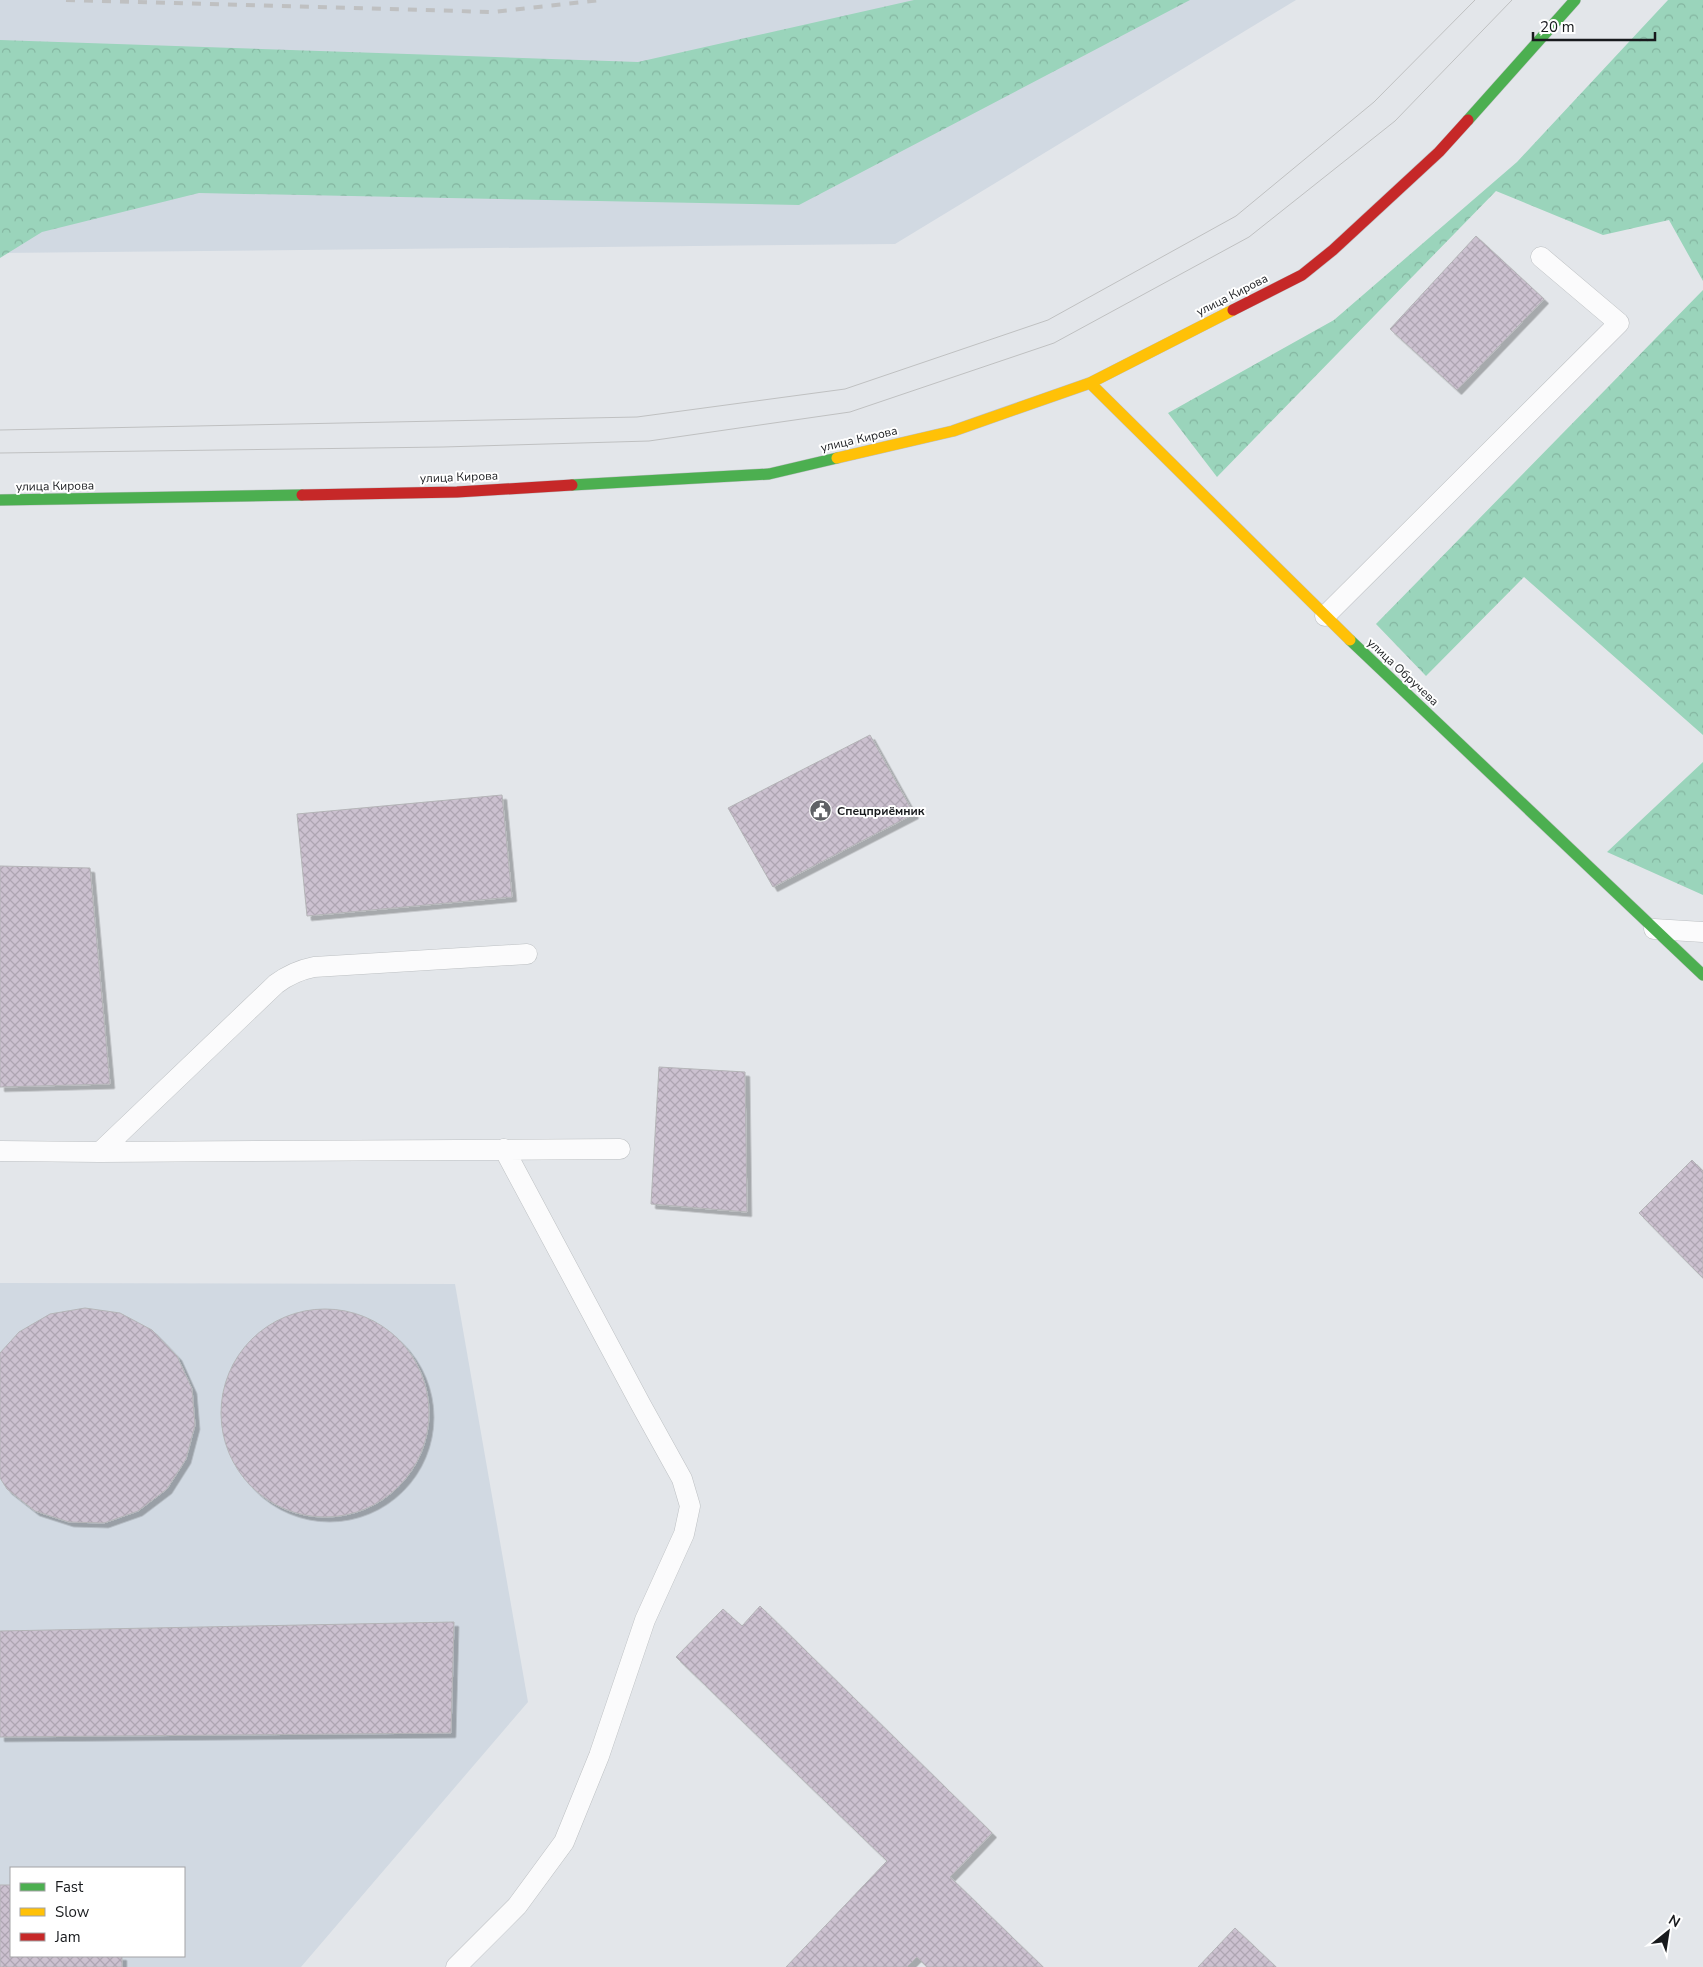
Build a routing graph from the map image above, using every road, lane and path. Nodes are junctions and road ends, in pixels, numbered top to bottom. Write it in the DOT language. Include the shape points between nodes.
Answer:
graph roads {
  1 [pos="1575,0"];
  2 [pos="1541,257"];
  3 [pos="1090,383"];
  4 [pos="0,500"];
  5 [pos="1325,616"];
  6 [pos="1654,929"];
  7 [pos="1703,932"];
  8 [pos="527,954"];
  9 [pos="1703,975"];
  10 [pos="504,1149"];
  11 [pos="620,1149"];
  12 [pos="0,1151"];
  13 [pos="100,1152"];
  14 [pos="456,1967"];
  1 -- 3 [label="main road, улица Кирова" via="1439,152 1302,275"];
  2 -- 5 [label="lane" via="1619,323"];
  3 -- 4 [label="main road, улица Кирова" via="954,432 769,474 457,492"];
  3 -- 5 [label="main road, улица Обручева"];
  5 -- 6 [label="main road, улица Обручева"];
  6 -- 7 [label="lane"];
  6 -- 9 [label="main road, улица Обручева"];
  8 -- 13 [label="lane" via="314,967 287,976"];
  10 -- 11 [label="lane"];
  10 -- 13 [label="lane"];
  10 -- 14 [label="lane" via="682,1479 690,1506 684,1534 644,1620 598,1756 564,1842 517,1906"];
  12 -- 13 [label="lane"];
}
